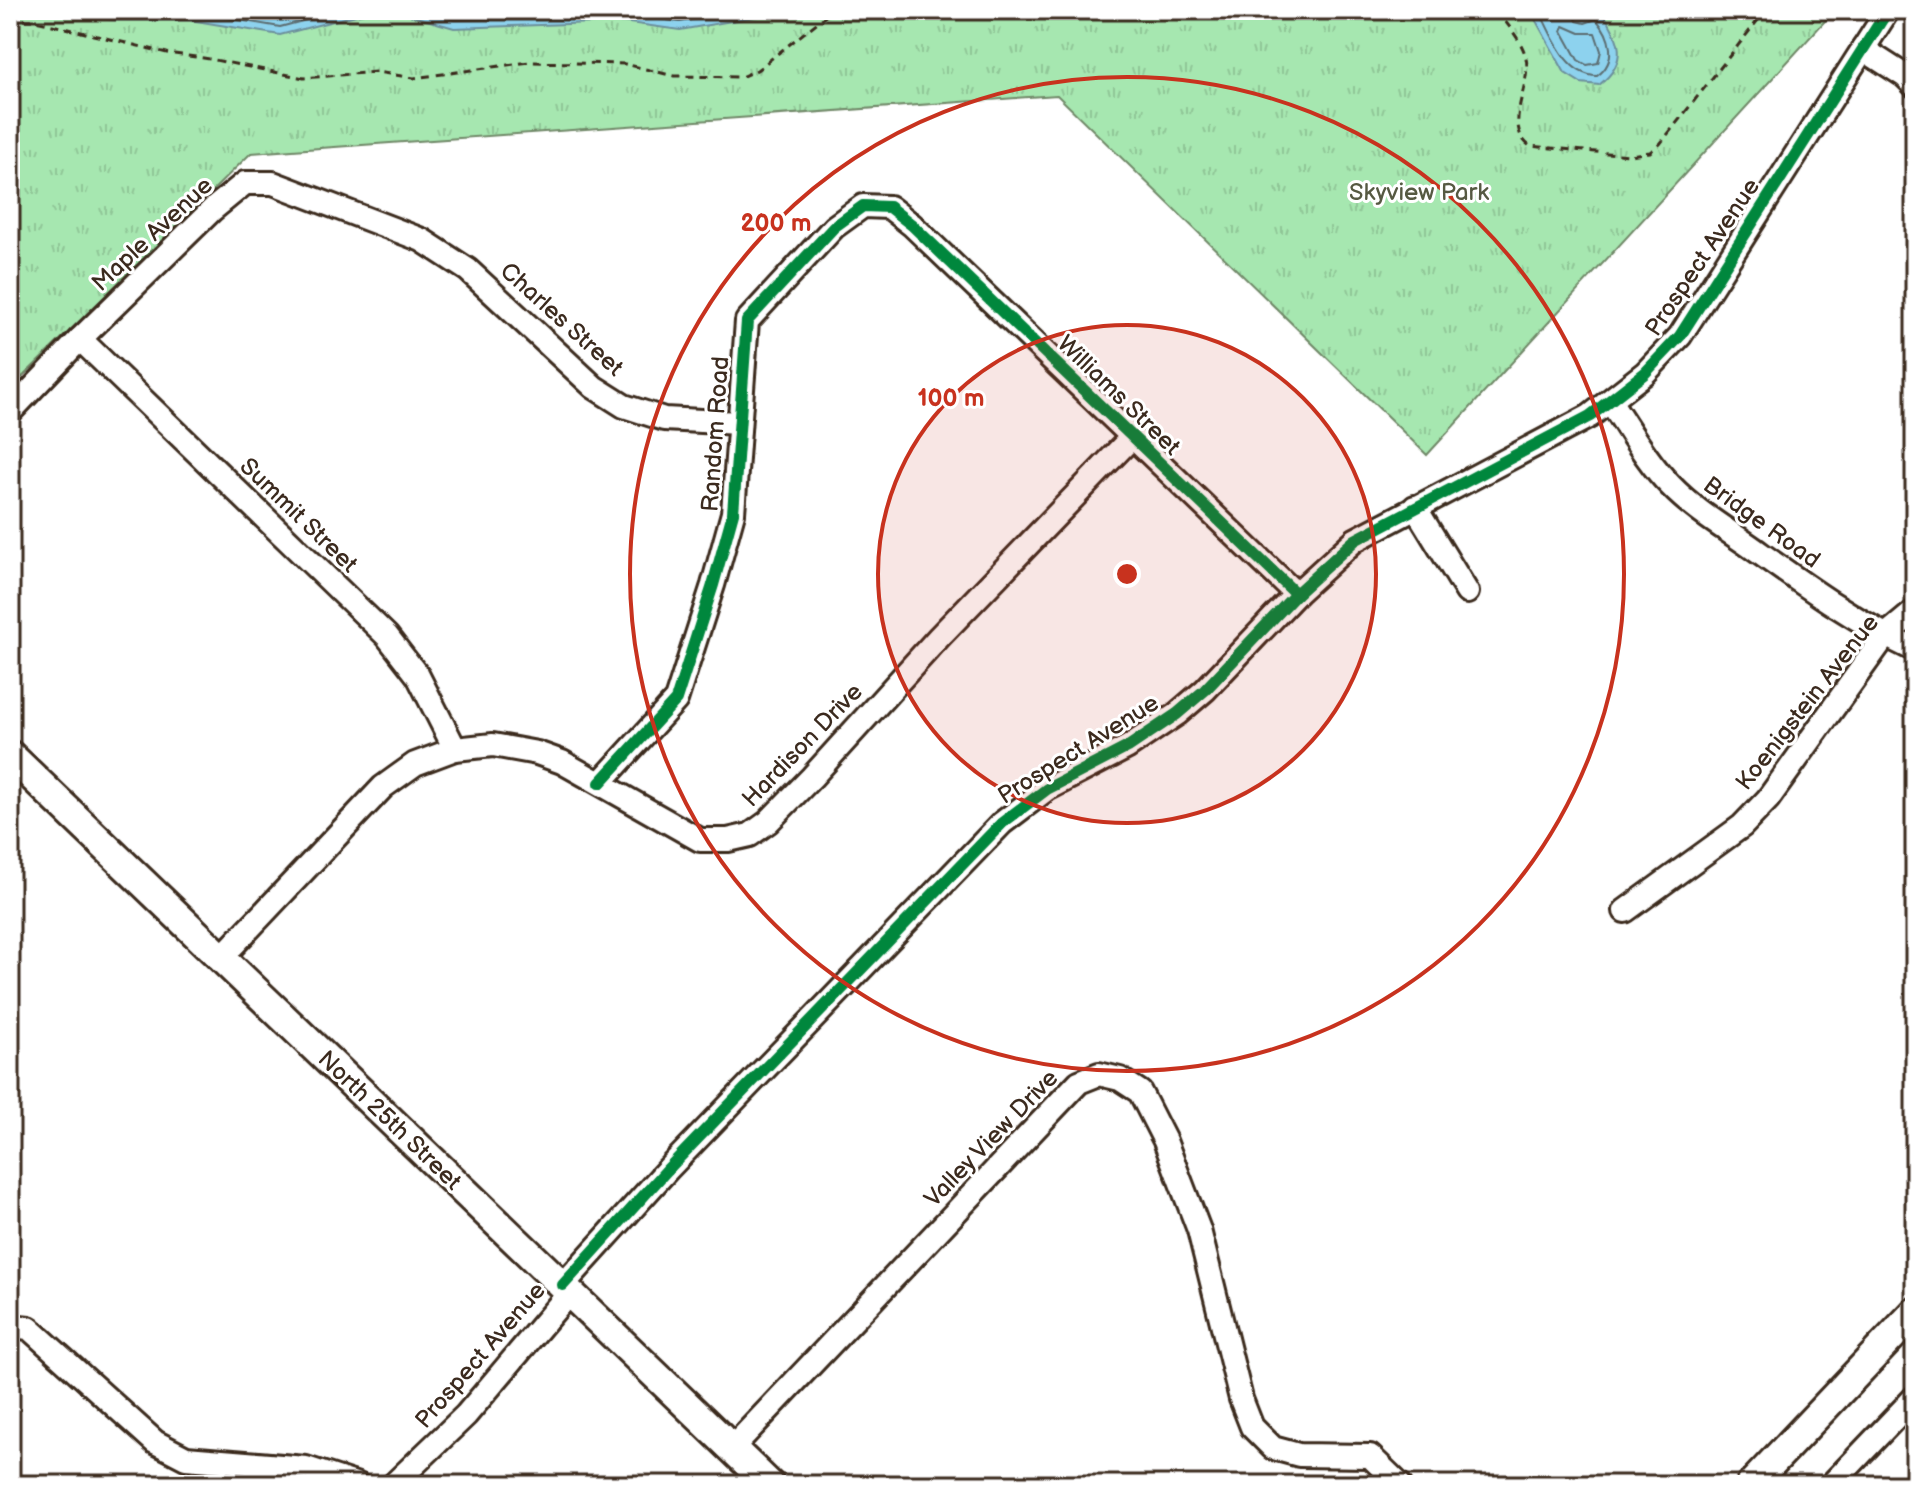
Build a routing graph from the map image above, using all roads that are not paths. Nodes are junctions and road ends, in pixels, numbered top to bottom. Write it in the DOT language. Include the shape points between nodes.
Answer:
graph roads {
  1 [pos="1888,10"];
  2 [pos="1863,49"];
  3 [pos="1915,86"];
  4 [pos="362,217"];
  5 [pos="913,227"];
  6 [pos="80,339"];
  7 [pos="1610,401"];
  8 [pos="10,412"];
  9 [pos="739,423"];
  10 [pos="1131,438"];
  11 [pos="1415,507"];
  12 [pos="1467,592"];
  13 [pos="1296,594"];
  14 [pos="1915,611"];
  15 [pos="1885,636"];
  16 [pos="1915,650"];
  17 [pos="455,749"];
  18 [pos="10,755"];
  19 [pos="600,783"];
  20 [pos="1625,911"];
  21 [pos="221,958"];
  22 [pos="566,1288"];
  23 [pos="1915,1312"];
  24 [pos="10,1326"];
  25 [pos="1915,1397"];
  26 [pos="732,1448"];
  27 [pos="358,1485"];
  28 [pos="393,1485"];
  29 [pos="770,1485"];
  30 [pos="1400,1485"];
  31 [pos="1751,1485"];
  32 [pos="1831,1485"];
  1 -- 2 [label="street, Prospect Avenue"];
  2 -- 3 [label="street"];
  2 -- 7 [label="street, Prospect Avenue" via="1680,336"];
  4 -- 6 [label="street, Maple Avenue" via="273,183 245,183"];
  4 -- 9 [label="street, Charles Street" via="422,240 468,270 594,387 624,406 664,419"];
  5 -- 9 [label="street, Random Road" via="889,207 863,206 834,227 747,321"];
  5 -- 10 [label="street, Williams Street"];
  6 -- 8 [label="street, Maple Avenue"];
  6 -- 17 [label="street, Summit Street" via="387,636 418,676"];
  7 -- 11 [label="street, Prospect Avenue" via="1554,437"];
  7 -- 15 [label="street, Bridge Road" via="1661,474 1695,507"];
  9 -- 19 [label="street, Random Road" via="733,513 676,700"];
  10 -- 13 [label="street, Williams Street"];
  10 -- 19 [label="street, Hardison Drive" via="812,777 750,835 700,840"];
  11 -- 12 [label="street"];
  11 -- 13 [label="street, Prospect Avenue" via="1355,540"];
  13 -- 22 [label="street, Prospect Avenue" via="1177,714 1128,747 1047,789 1002,823 667,1170"];
  14 -- 15 [label="street, Koenigstein Avenue"];
  15 -- 16 [label="street, Bridge Road"];
  15 -- 20 [label="street, Koenigstein Avenue" via="1768,799 1742,826"];
  17 -- 19 [label="street, Hardison Drive" via="493,745 537,753"];
  17 -- 21 [label="street, Hardison Drive" via="415,764 383,787"];
  18 -- 21 [label="main road, North 25th Street"];
  21 -- 22 [label="main road, North 25th Street"];
  22 -- 26 [label="main road, North 25th Street"];
  22 -- 28 [label="street, Prospect Avenue" via="466,1415"];
  23 -- 31 [label="main road"];
  24 -- 27 [label="street" via="29,1328 155,1442 186,1458 306,1468"];
  25 -- 32 [label="street"];
  26 -- 29 [label="main road, North 25th Street"];
  26 -- 30 [label="street, Valley View Drive" via="1079,1082 1099,1074 1140,1092 1165,1141 1199,1230 1252,1427 1273,1448 1299,1455 1370,1456"];
}
